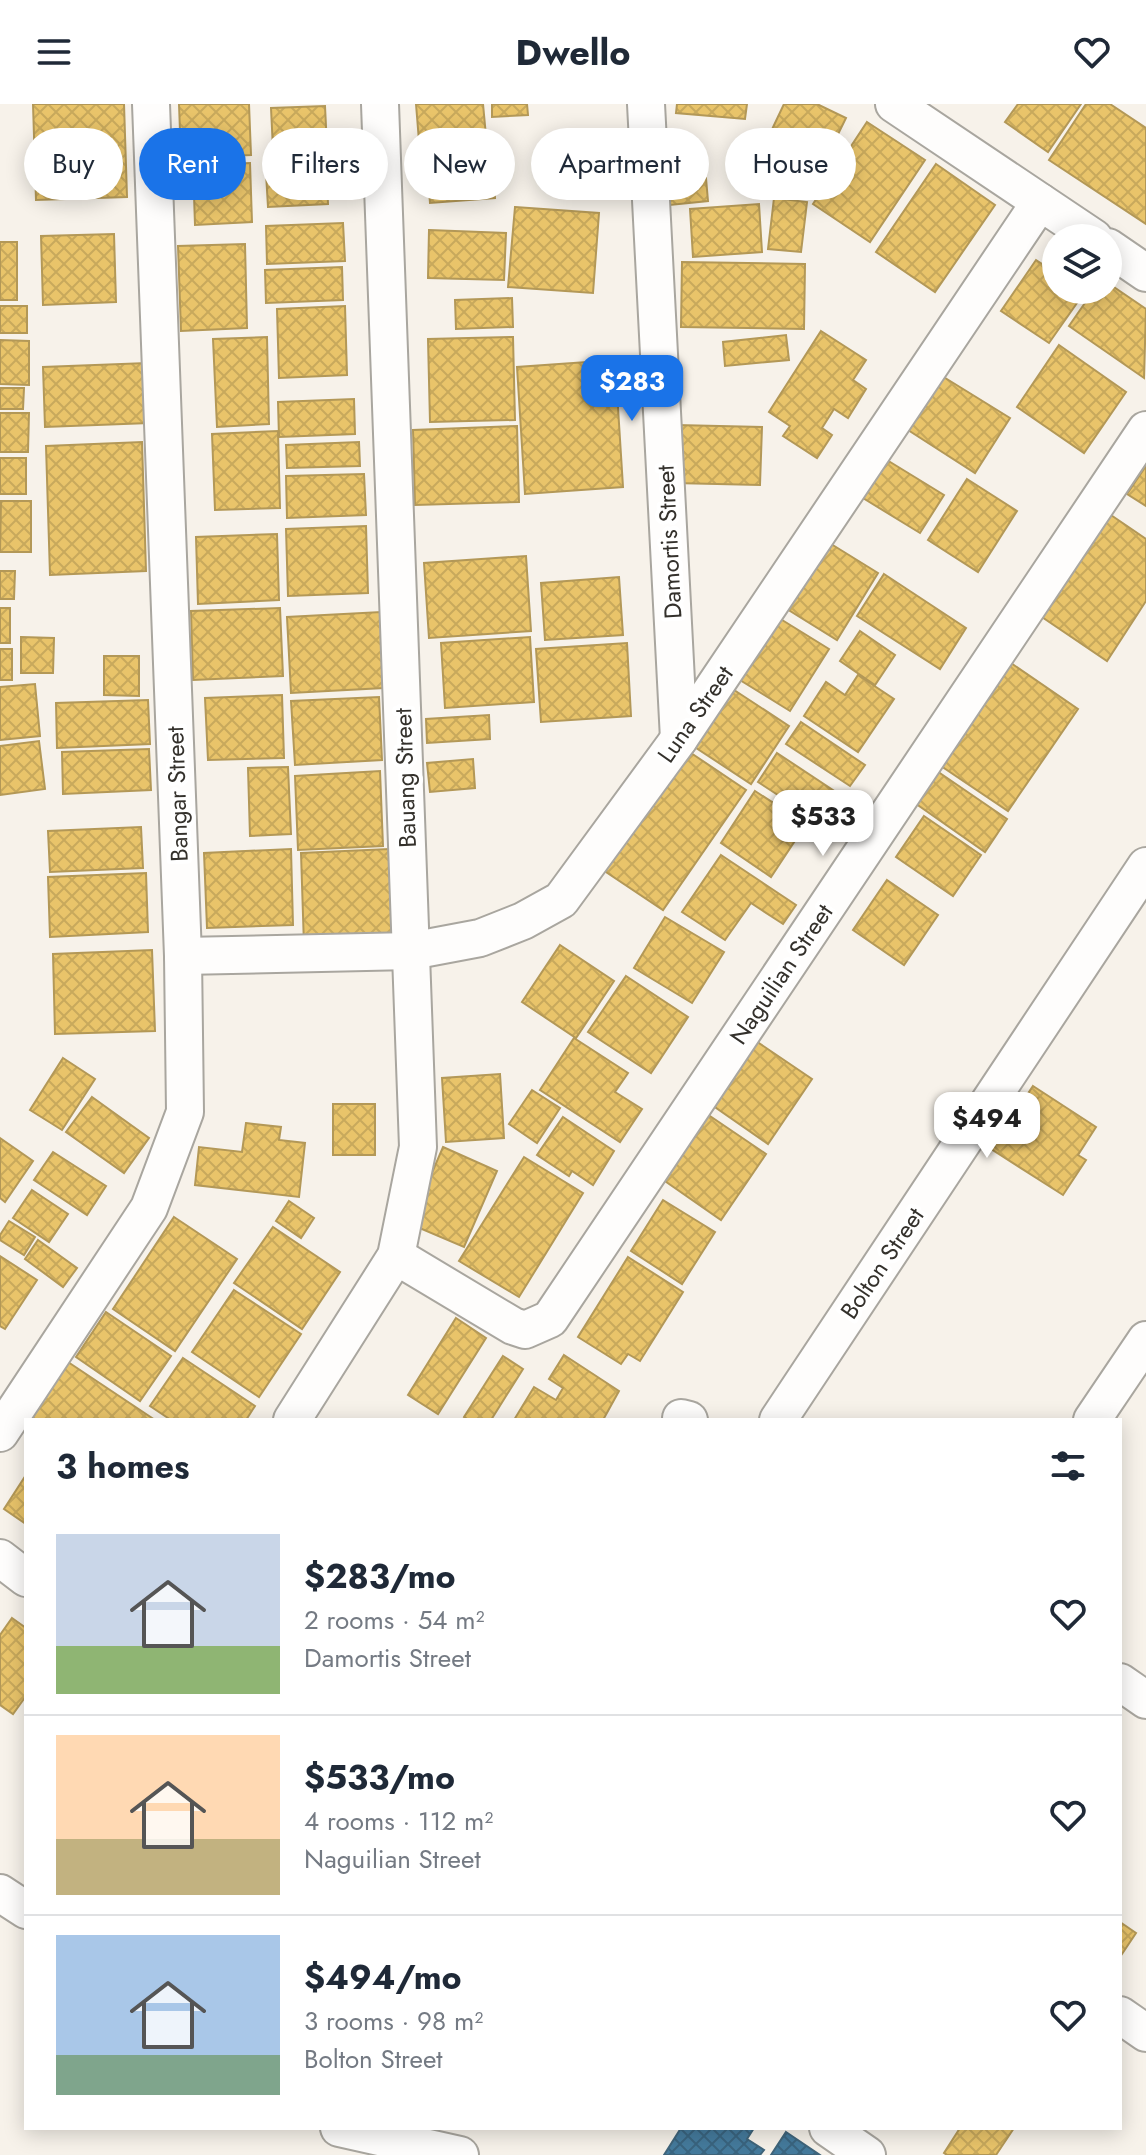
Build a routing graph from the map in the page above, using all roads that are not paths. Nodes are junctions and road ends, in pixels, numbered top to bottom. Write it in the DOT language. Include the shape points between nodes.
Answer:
graph roads {
  1 [pos="151,104"];
  2 [pos="380,104"];
  3 [pos="646,104"];
  4 [pos="894,104"];
  5 [pos="1040,202"];
  6 [pos="1073,224"];
  7 [pos="1122,257"];
  8 [pos="1146,273"];
  9 [pos="1146,430"];
  10 [pos="679,739"];
  11 [pos="1146,866"];
  12 [pos="411,951"];
  13 [pos="183,956"];
  14 [pos="396,1256"];
  15 [pos="1146,1340"];
  16 [pos="1136,1376"];
  17 [pos="293,1418"];
  18 [pos="779,1418"];
  19 [pos="1094,1418"];
  20 [pos="0,1433"];
  21 [pos="0,1558"];
  22 [pos="24,1576"];
  23 [pos="1122,1683"];
  24 [pos="1146,1700"];
  25 [pos="0,1893"];
  26 [pos="24,1909"];
  27 [pos="1122,2016"];
  28 [pos="1146,2033"];
  29 [pos="348,2130"];
  30 [pos="831,2130"];
  31 [pos="460,2155"];
  32 [pos="867,2155"];
  1 -- 13 [label="street, Bangar Street"];
  2 -- 12 [label="street, Bauang Street"];
  3 -- 10 [label="street, Damortis Street"];
  4 -- 5 [label="street"];
  5 -- 6 [label="street"];
  5 -- 10 [label="street, Luna Street"];
  7 -- 8 [label="street"];
  9 -- 14 [label="street, Naguilian Street" via="550,1319 525,1330 513,1326"];
  10 -- 12 [label="street, Luna Street" via="561,900 480,938"];
  11 -- 18 [label="street, Bolton Street"];
  12 -- 13 [label="street, Luna Street"];
  12 -- 14 [label="street, Bauang Street" via="418,1147"];
  13 -- 20 [label="street, Bangar Street" via="185,1112 149,1208"];
  14 -- 17 [label="street, Bauang Street"];
  15 -- 16 [label="street"];
  16 -- 19 [label="street"];
  21 -- 22 [label="street"];
  23 -- 24 [label="street"];
  25 -- 26 [label="street"];
  27 -- 28 [label="street"];
  29 -- 31 [label="street"];
  30 -- 32 [label="street"];
}
